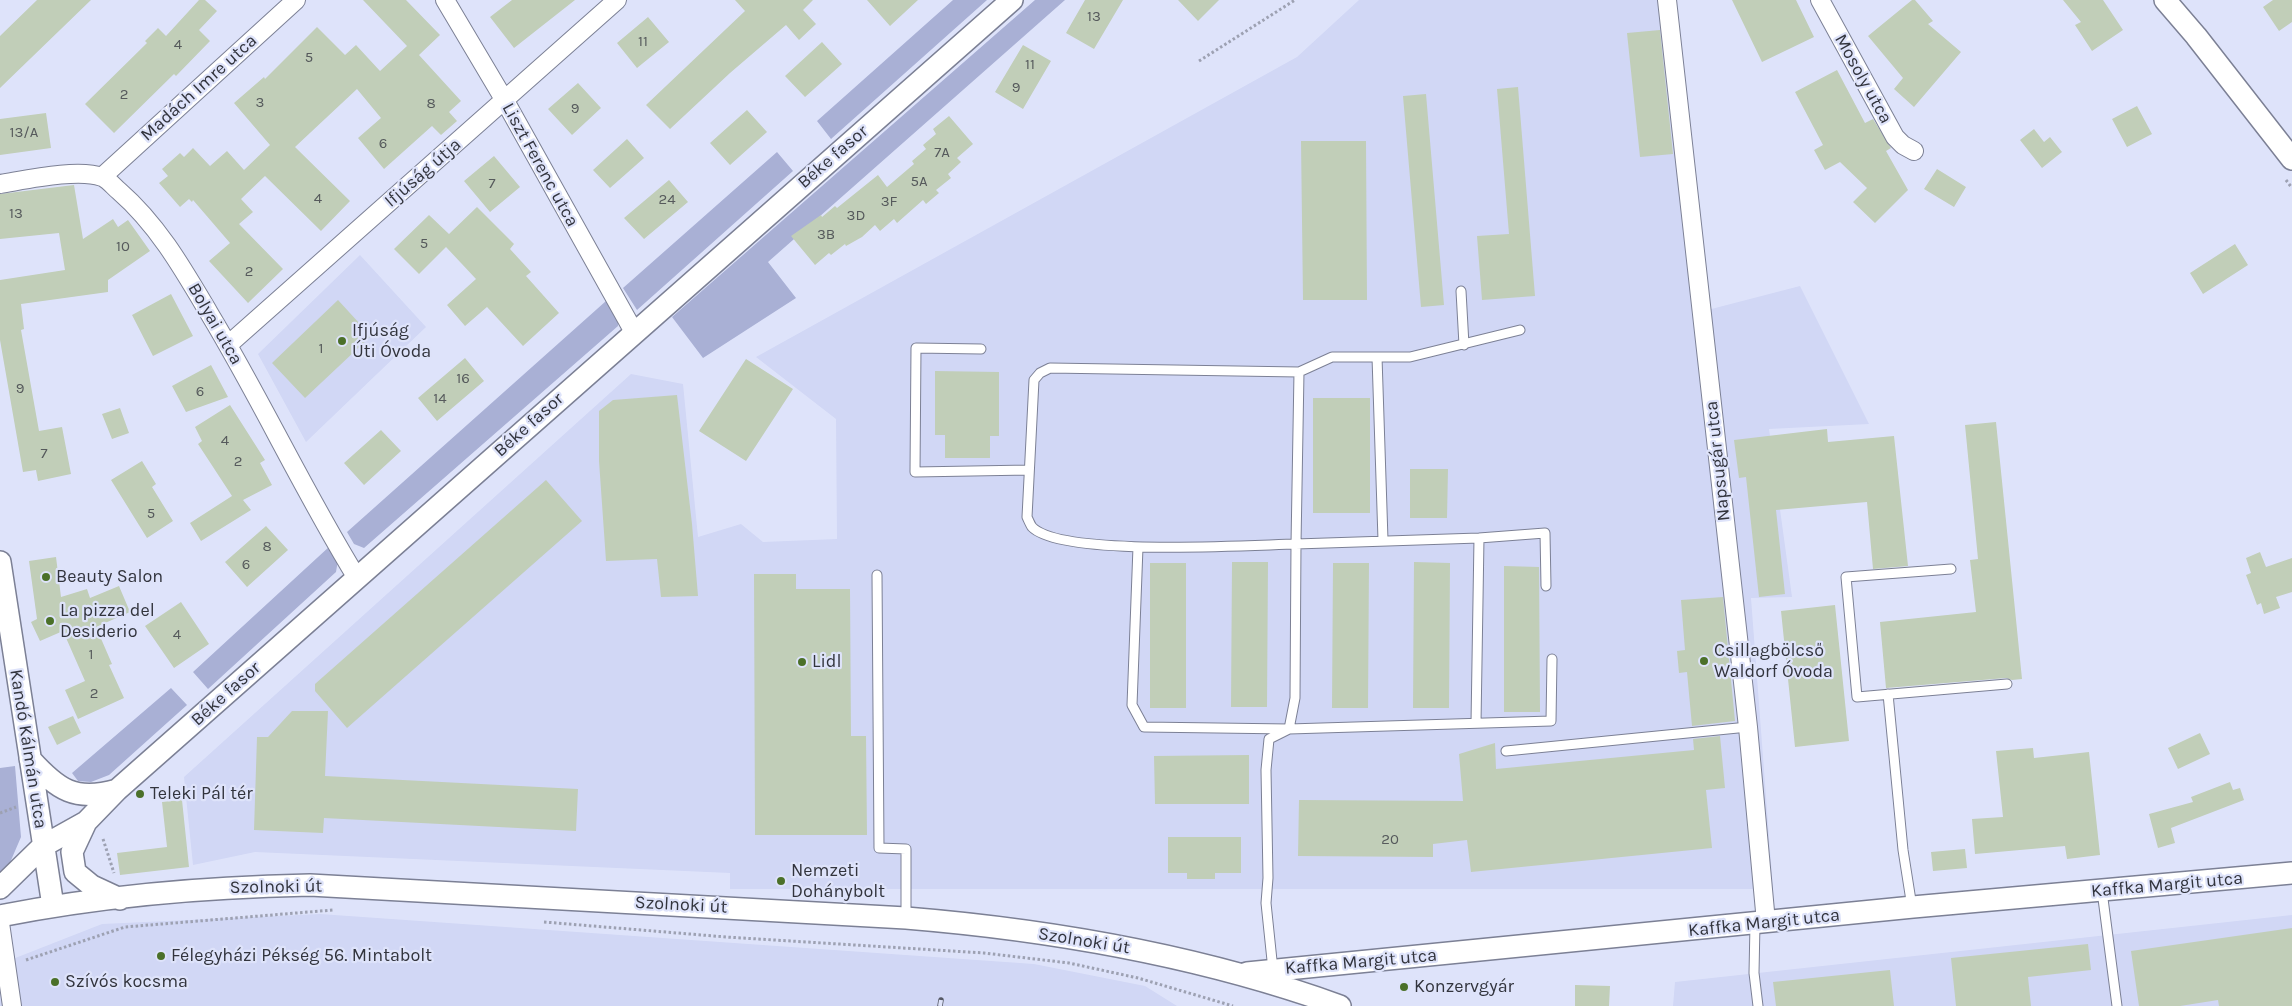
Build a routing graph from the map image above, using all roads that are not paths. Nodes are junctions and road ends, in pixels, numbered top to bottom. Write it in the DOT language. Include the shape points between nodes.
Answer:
graph roads {
  1 [pos="296,0"];
  2 [pos="445,0"];
  3 [pos="617,0"];
  4 [pos="1012,0"];
  5 [pos="1667,0"];
  6 [pos="1820,0"];
  7 [pos="2165,0"];
  8 [pos="505,101"];
  9 [pos="1914,151"];
  10 [pos="2292,158"];
  11 [pos="102,177"];
  12 [pos="0,184"];
  13 [pos="1461,291"];
  14 [pos="1520,330"];
  15 [pos="634,332"];
  16 [pos="228,345"];
  17 [pos="1464,345"];
  18 [pos="981,349"];
  19 [pos="1377,357"];
  20 [pos="1299,372"];
  21 [pos="1029,470"];
  22 [pos="1479,538"];
  23 [pos="1383,540"];
  24 [pos="1296,544"];
  25 [pos="1138,547"];
  26 [pos="0,562"];
  27 [pos="1951,569"];
  28 [pos="877,575"];
  29 [pos="357,578"];
  30 [pos="1546,586"];
  31 [pos="7,653"];
  32 [pos="1552,659"];
  33 [pos="2007,684"];
  34 [pos="1888,694"];
  35 [pos="1476,723"];
  36 [pos="1748,727"];
  37 [pos="1289,729"];
  38 [pos="1506,751"];
  39 [pos="30,760"];
  40 [pos="117,790"];
  41 [pos="86,822"];
  42 [pos="43,846"];
  43 [pos="75,872"];
  44 [pos="2292,873"];
  45 [pos="0,888"];
  46 [pos="118,889"];
  47 [pos="2102,891"];
  48 [pos="53,906"];
  49 [pos="1912,908"];
  50 [pos="0,916"];
  51 [pos="906,918"];
  52 [pos="0,923"];
  53 [pos="1761,923"];
  54 [pos="1273,970"];
  55 [pos="1237,975"];
  56 [pos="12,1006"];
  57 [pos="1340,1006"];
  58 [pos="1758,1006"];
  59 [pos="2117,1006"];
  1 -- 11 [label="street, Madách Imre utca"];
  2 -- 8 [label="street, Liszt Ferenc utca"];
  3 -- 8 [label="street, Ifjúság útja"];
  4 -- 15 [label="street, Béke fasor"];
  5 -- 36 [label="street, Napsugár utca"];
  6 -- 9 [label="street, Mosoly utca" via="1895,137"];
  7 -- 10 [label="street"];
  8 -- 15 [label="street, Liszt Ferenc utca"];
  8 -- 16 [label="street, Ifjúság útja"];
  11 -- 12 [label="street" via="84,174"];
  11 -- 16 [label="street, Bolyai utca" via="135,205 172,250"];
  13 -- 17 [label="lane"];
  14 -- 17 [label="lane"];
  15 -- 29 [label="street, Béke fasor"];
  16 -- 29 [label="street, Bolyai utca"];
  17 -- 19 [label="lane" via="1410,358"];
  18 -- 21 [label="lane" via="916,348 915,472"];
  19 -- 20 [label="lane" via="1332,357"];
  19 -- 23 [label="lane"];
  20 -- 21 [label="lane" via="1050,368 1040,373 1032,387"];
  20 -- 24 [label="lane"];
  21 -- 25 [label="lane" via="1027,517 1032,527 1074,543"];
  22 -- 23 [label="lane"];
  22 -- 30 [label="lane" via="1545,533"];
  22 -- 35 [label="lane"];
  23 -- 24 [label="lane"];
  24 -- 25 [label="lane"];
  24 -- 37 [label="lane" via="1296,698"];
  25 -- 37 [label="lane" via="1132,705 1144,727"];
  26 -- 31 [label="street, Kandó Kálmán utca"];
  27 -- 34 [label="lane" via="1846,577 1857,697"];
  28 -- 51 [label="lane" via="879,848 906,848"];
  29 -- 40 [label="street, Béke fasor"];
  31 -- 39 [label="street, Kandó Kálmán utca"];
  32 -- 35 [label="lane" via="1551,721"];
  33 -- 34 [label="lane"];
  34 -- 49 [label="lane"];
  35 -- 37 [label="lane"];
  36 -- 38 [label="lane"];
  36 -- 53 [label="street, Napsugár utca"];
  37 -- 54 [label="lane" via="1269,739 1266,770 1266,903"];
  39 -- 40 [label="street" via="50,781 84,795"];
  39 -- 42 [label="street, Kandó Kálmán utca"];
  40 -- 41 [label="street, Béke fasor"];
  41 -- 42 [label="street, Béke fasor"];
  41 -- 43 [label="street" via="72,852"];
  42 -- 43 [label="street"];
  42 -- 45 [label="street"];
  42 -- 48 [label="street, Kandó Kálmán utca"];
  43 -- 46 [label="street" via="92,886"];
  44 -- 47 [label="street, Kaffka Margit utca"];
  46 -- 48 [label="street, Szolnoki út"];
  46 -- 51 [label="street, Szolnoki út" via="310,885"];
  47 -- 49 [label="street, Kaffka Margit utca"];
  47 -- 59 [label="lane"];
  48 -- 50 [label="street, Szolnoki út"];
  49 -- 53 [label="street, Kaffka Margit utca"];
  51 -- 55 [label="street, Szolnoki út" via="983,924 1139,950"];
  52 -- 56 [label="street"];
  53 -- 54 [label="street, Kaffka Margit utca"];
  53 -- 58 [label="lane" via="1754,973"];
  54 -- 55 [label="street, Kaffka Margit utca"];
  55 -- 57 [label="street, Szolnoki út"];
}
